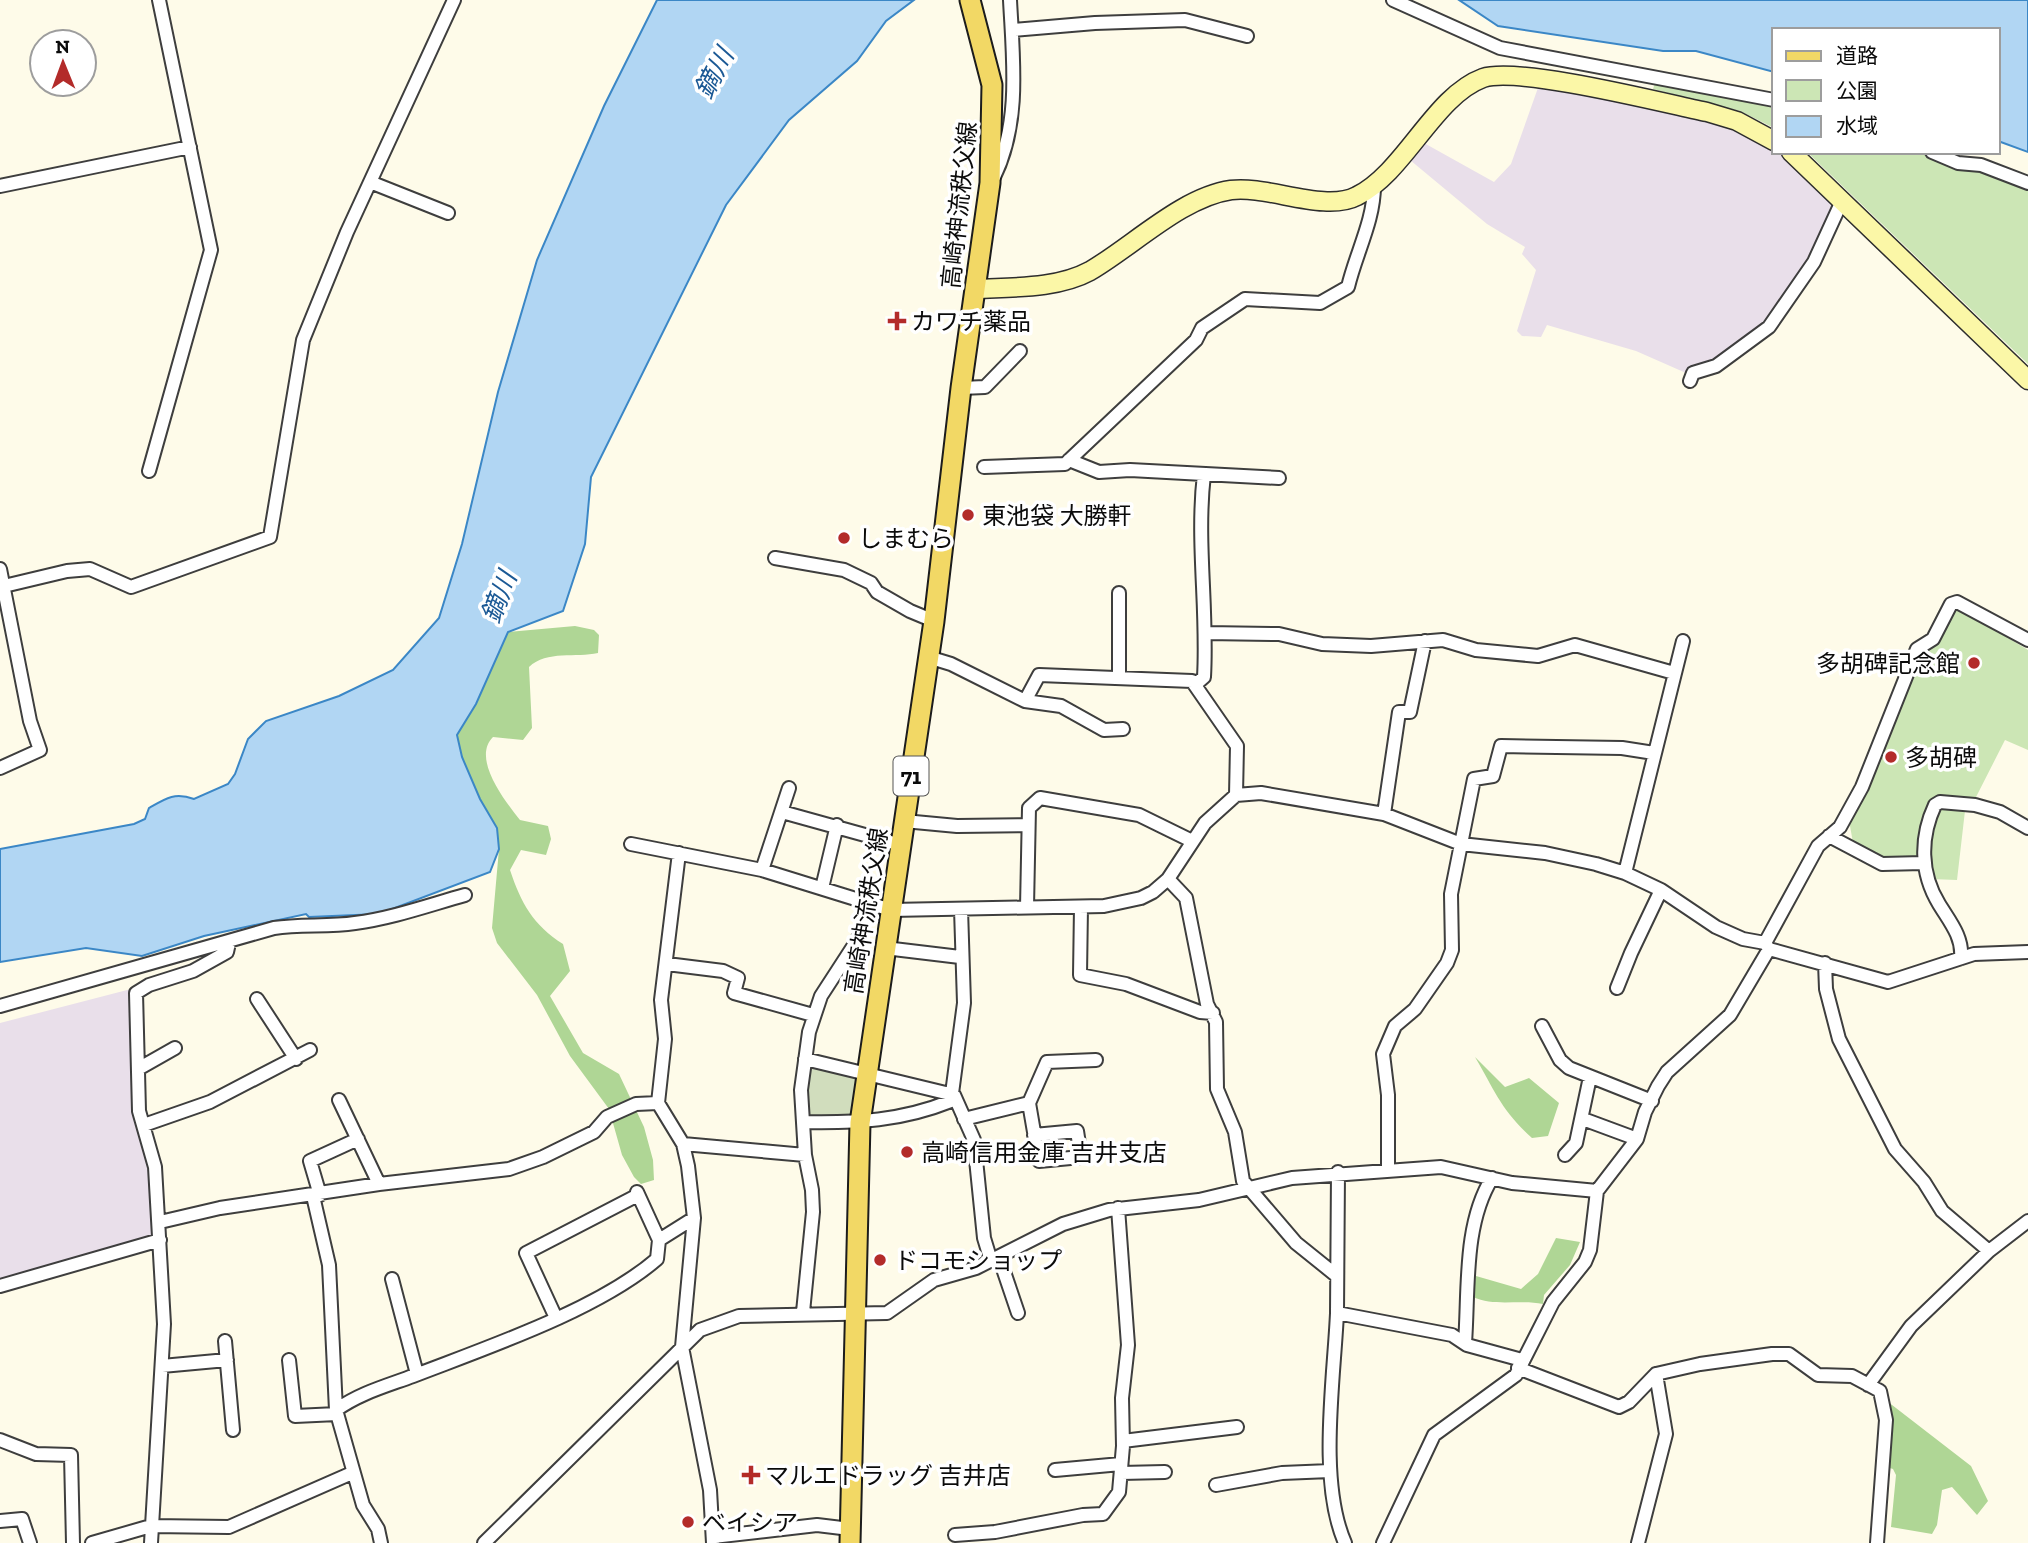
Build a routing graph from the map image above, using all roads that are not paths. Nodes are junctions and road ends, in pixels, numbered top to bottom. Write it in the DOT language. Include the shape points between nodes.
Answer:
graph roads {
  1 [pos="159,0"];
  2 [pos="454,0"];
  3 [pos="1010,0"];
  4 [pos="1393,0"];
  5 [pos="972,7"];
  6 [pos="1012,30"];
  7 [pos="1247,36"];
  8 [pos="1772,100"];
  9 [pos="1772,140"];
  10 [pos="190,147"];
  11 [pos="1793,154"];
  12 [pos="1937,154"];
  13 [pos="370,182"];
  14 [pos="990,183"];
  15 [pos="2028,183"];
  16 [pos="0,186"];
  17 [pos="1374,187"];
  18 [pos="1842,201"];
  19 [pos="448,213"];
  20 [pos="976,289"];
  21 [pos="1020,351"];
  22 [pos="2028,380"];
  23 [pos="1690,381"];
  24 [pos="961,388"];
  25 [pos="1069,460"];
  26 [pos="984,467"];
  27 [pos="149,471"];
  28 [pos="1204,474"];
  29 [pos="1279,478"];
  30 [pos="775,558"];
  31 [pos="0,569"];
  32 [pos="4,586"];
  33 [pos="1119,593"];
  34 [pos="934,621"];
  35 [pos="1206,633"];
  36 [pos="2028,640"];
  37 [pos="1425,641"];
  38 [pos="1683,641"];
  39 [pos="928,657"];
  40 [pos="1674,673"];
  41 [pos="1119,678"];
  42 [pos="1196,684"];
  43 [pos="1025,701"];
  44 [pos="1123,729"];
  45 [pos="1654,753"];
  46 [pos="0,768"];
  47 [pos="789,788"];
  48 [pos="1236,795"];
  49 [pos="782,812"];
  50 [pos="1384,814"];
  51 [pos="904,821"];
  52 [pos="837,825"];
  53 [pos="1028,825"];
  54 [pos="2028,828"];
  55 [pos="1829,836"];
  56 [pos="1192,841"];
  57 [pos="631,844"];
  58 [pos="1461,844"];
  59 [pos="901,845"];
  60 [pos="679,853"];
  61 [pos="1923,863"];
  62 [pos="762,870"];
  63 [pos="1625,873"];
  64 [pos="1168,879"];
  65 [pos="822,888"];
  66 [pos="1661,890"];
  67 [pos="465,895"];
  68 [pos="868,903"];
  69 [pos="1027,907"];
  70 [pos="1081,908"];
  71 [pos="961,909"];
  72 [pos="891,910"];
  73 [pos="229,943"];
  74 [pos="1767,946"];
  75 [pos="885,948"];
  76 [pos="2028,953"];
  77 [pos="960,957"];
  78 [pos="1961,958"];
  79 [pos="1825,962"];
  80 [pos="667,964"];
  81 [pos="1617,988"];
  82 [pos="257,999"];
  83 [pos="0,1006"];
  84 [pos="1213,1013"];
  85 [pos="813,1015"];
  86 [pos="1542,1026"];
  87 [pos="175,1048"];
  88 [pos="310,1051"];
  89 [pos="296,1059"];
  90 [pos="805,1059"];
  91 [pos="1096,1060"];
  92 [pos="138,1069"];
  93 [pos="866,1073"];
  94 [pos="1590,1077"];
  95 [pos="954,1095"];
  96 [pos="339,1100"];
  97 [pos="1652,1101"];
  98 [pos="658,1103"];
  99 [pos="1029,1103"];
  100 [pos="964,1119"];
  101 [pos="1583,1119"];
  102 [pos="804,1122"];
  103 [pos="860,1124"];
  104 [pos="144,1125"];
  105 [pos="1034,1135"];
  106 [pos="358,1139"];
  107 [pos="1637,1139"];
  108 [pos="683,1144"];
  109 [pos="804,1155"];
  110 [pos="1565,1155"];
  111 [pos="1388,1168"];
  112 [pos="1338,1172"];
  113 [pos="1492,1178"];
  114 [pos="379,1184"];
  115 [pos="1247,1188"];
  116 [pos="1597,1191"];
  117 [pos="317,1195"];
  118 [pos="1118,1208"];
  119 [pos="694,1218"];
  120 [pos="2028,1221"];
  121 [pos="160,1222"];
  122 [pos="160,1240"];
  123 [pos="659,1240"];
  124 [pos="1989,1251"];
  125 [pos="995,1259"];
  126 [pos="1338,1276"];
  127 [pos="392,1279"];
  128 [pos="0,1286"];
  129 [pos="803,1312"];
  130 [pos="1018,1313"];
  131 [pos="1337,1313"];
  132 [pos="855,1315"];
  133 [pos="556,1318"];
  134 [pos="225,1341"];
  135 [pos="1465,1343"];
  136 [pos="682,1348"];
  137 [pos="227,1360"];
  138 [pos="289,1360"];
  139 [pos="1520,1364"];
  140 [pos="163,1366"];
  141 [pos="417,1374"];
  142 [pos="1656,1374"];
  143 [pos="1868,1385"];
  144 [pos="336,1412"];
  145 [pos="1237,1427"];
  146 [pos="233,1430"];
  147 [pos="0,1440"];
  148 [pos="1123,1441"];
  149 [pos="1121,1469"];
  150 [pos="1055,1471"];
  151 [pos="1330,1471"];
  152 [pos="1165,1472"];
  153 [pos="352,1474"];
  154 [pos="1216,1485"];
  155 [pos="0,1521"];
  156 [pos="151,1526"];
  157 [pos="955,1535"];
  158 [pos="850,1536"];
  159 [pos="995,1538"];
  160 [pos="713,1540"];
  161 [pos="30,1543"];
  162 [pos="73,1543"];
  163 [pos="92,1543"];
  164 [pos="151,1543"];
  165 [pos="381,1543"];
  166 [pos="484,1543"];
  167 [pos="1345,1543"];
  168 [pos="1382,1543"];
  169 [pos="1638,1543"];
  170 [pos="1877,1543"];
  1 -- 10 [label="street"];
  2 -- 13 [label="street"];
  3 -- 6 [label="street"];
  4 -- 8 [label="street" via="1500,48"];
  5 -- 14 [label="main road, 高崎神流秩父線 / 71" via="993,99"];
  6 -- 7 [label="street" via="1185,20"];
  6 -- 14 [label="street" via="1009,137"];
  9 -- 17 [label="street" via="1737,121 1707,112 1524,76 1484,78 1454,98"];
  10 -- 16 [label="street"];
  10 -- 27 [label="street" via="211,250"];
  11 -- 18 [label="street"];
  12 -- 15 [label="street"];
  13 -- 19 [label="street"];
  13 -- 32 [label="street" via="303,340 270,537 131,587 90,569"];
  14 -- 20 [label="main road, 高崎神流秩父線 / 71"];
  17 -- 20 [label="street" via="1354,198 1326,200 1233,190 1201,199 1087,272 1039,285"];
  17 -- 25 [label="street" via="1374,209 1348,287 1320,303 1245,299 1232,306 1202,328 1196,340"];
  18 -- 22 [label="street"];
  18 -- 23 [label="street" via="1814,262 1769,327 1716,366 1693,373"];
  20 -- 24 [label="main road, 高崎神流秩父線 / 71"];
  21 -- 24 [label="street" via="985,387"];
  24 -- 34 [label="main road, 高崎神流秩父線 / 71"];
  25 -- 26 [label="street" via="1056,466"];
  25 -- 28 [label="street" via="1099,472"];
  28 -- 29 [label="street"];
  28 -- 35 [label="street" via="1200,508"];
  30 -- 34 [label="street" via="845,570"];
  31 -- 32 [label="street"];
  32 -- 46 [label="street" via="30,721 40,750"];
  33 -- 41 [label="street"];
  34 -- 39 [label="main road, 高崎神流秩父線 / 71"];
  35 -- 37 [label="street" via="1279,634 1322,644 1371,646"];
  35 -- 42 [label="street" via="1204,677"];
  36 -- 55 [label="street" via="1983,614 1957,602 1951,604 1933,639 1917,649 1862,788 1840,827"];
  37 -- 40 [label="street" via="1538,656 1576,645"];
  37 -- 50 [label="street" via="1410,712 1399,712"];
  38 -- 40 [label="street"];
  39 -- 43 [label="street"];
  39 -- 51 [label="main road, 高崎神流秩父線 / 71"];
  40 -- 45 [label="street"];
  41 -- 42 [label="street"];
  41 -- 43 [label="street" via="1039,675"];
  42 -- 48 [label="street" via="1237,746"];
  43 -- 44 [label="street" via="1061,706 1104,730"];
  45 -- 58 [label="street" via="1622,748 1502,746 1493,776 1474,779"];
  45 -- 63 [label="street"];
  47 -- 49 [label="street"];
  48 -- 50 [label="street" via="1261,793"];
  48 -- 56 [label="street"];
  49 -- 52 [label="street"];
  49 -- 62 [label="street"];
  50 -- 58 [label="street"];
  51 -- 53 [label="street"];
  51 -- 59 [label="main road, 高崎神流秩父線 / 71"];
  52 -- 59 [label="street"];
  52 -- 65 [label="street"];
  53 -- 56 [label="street" via="1033,802 1050,798 1139,816"];
  53 -- 69 [label="street"];
  54 -- 61 [label="street" via="1975,805 1940,802 1925,835"];
  55 -- 61 [label="street" via="1882,864"];
  55 -- 74 [label="street" via="1818,846"];
  56 -- 64 [label="street"];
  57 -- 60 [label="street"];
  58 -- 63 [label="street" via="1572,857"];
  58 -- 111 [label="street" via="1451,894 1452,950 1415,1009 1395,1026 1383,1055"];
  59 -- 72 [label="main road, 高崎神流秩父線 / 71"];
  60 -- 62 [label="street"];
  60 -- 80 [label="street"];
  61 -- 78 [label="street" via="1936,900 1957,932"];
  62 -- 65 [label="street"];
  63 -- 66 [label="street"];
  64 -- 70 [label="street" via="1141,898"];
  64 -- 84 [label="street" via="1185,898 1207,1004"];
  65 -- 68 [label="street"];
  66 -- 74 [label="street" via="1716,927"];
  66 -- 81 [label="street"];
  67 -- 73 [label="street" via="388,918 300,924"];
  68 -- 72 [label="street"];
  68 -- 85 [label="street" via="858,939"];
  69 -- 70 [label="street"];
  69 -- 71 [label="street"];
  70 -- 84 [label="street" via="1080,975 1126,984"];
  71 -- 72 [label="street"];
  71 -- 77 [label="street"];
  72 -- 75 [label="main road, 高崎神流秩父線 / 71"];
  73 -- 83 [label="street"];
  73 -- 92 [label="street" via="227,952 214,961 136,993"];
  74 -- 79 [label="street"];
  74 -- 97 [label="street" via="1730,1015 1667,1072"];
  75 -- 77 [label="street"];
  75 -- 93 [label="main road, 高崎神流秩父線 / 71"];
  76 -- 78 [label="street"];
  77 -- 95 [label="street" via="964,1003"];
  78 -- 79 [label="street" via="1888,982"];
  79 -- 124 [label="street" via="1826,989 1839,1039 1884,1130 1942,1211"];
  80 -- 85 [label="street" via="723,971 738,978 734,993"];
  80 -- 98 [label="street" via="661,1000 664,1039"];
  82 -- 89 [label="street"];
  84 -- 115 [label="street" via="1217,1089 1233,1123"];
  85 -- 90 [label="street"];
  86 -- 94 [label="street" via="1560,1060"];
  87 -- 92 [label="street"];
  88 -- 89 [label="street"];
  89 -- 104 [label="street" via="210,1102"];
  90 -- 93 [label="street"];
  90 -- 102 [label="street" via="801,1090"];
  91 -- 99 [label="street" via="1047,1062"];
  92 -- 104 [label="street"];
  93 -- 95 [label="street"];
  93 -- 103 [label="main road, 高崎神流秩父線 / 71"];
  94 -- 97 [label="street"];
  94 -- 101 [label="street"];
  95 -- 100 [label="street"];
  95 -- 103 [label="street" via="951,1101 926,1111"];
  96 -- 106 [label="street"];
  97 -- 107 [label="street"];
  98 -- 108 [label="street"];
  98 -- 114 [label="street" via="636,1104 607,1117 594,1132 509,1169"];
  99 -- 100 [label="street"];
  99 -- 105 [label="street"];
  100 -- 125 [label="street" via="977,1152 984,1238"];
  101 -- 107 [label="street"];
  101 -- 110 [label="street" via="1576,1143"];
  102 -- 103 [label="street"];
  102 -- 109 [label="street"];
  103 -- 132 [label="main road, 高崎神流秩父線 / 71"];
  104 -- 121 [label="street" via="155,1167"];
  106 -- 114 [label="street"];
  106 -- 117 [label="street" via="310,1161"];
  107 -- 116 [label="street"];
  108 -- 109 [label="street"];
  108 -- 119 [label="street"];
  109 -- 129 [label="street" via="813,1212"];
  111 -- 112 [label="street"];
  111 -- 113 [label="street" via="1441,1167"];
  112 -- 115 [label="street"];
  112 -- 126 [label="street"];
  113 -- 116 [label="street"];
  113 -- 135 [label="street" via="1482,1194 1472,1243"];
  114 -- 117 [label="street"];
  115 -- 118 [label="street" via="1199,1200"];
  115 -- 126 [label="street" via="1296,1243"];
  116 -- 139 [label="street" via="1585,1262 1553,1302"];
  117 -- 121 [label="street" via="220,1208"];
  117 -- 144 [label="street" via="329,1265"];
  118 -- 125 [label="street" via="1063,1223"];
  118 -- 148 [label="street" via="1128,1345"];
  119 -- 123 [label="street"];
  119 -- 136 [label="street"];
  120 -- 124 [label="street"];
  121 -- 122 [label="street"];
  122 -- 128 [label="street"];
  122 -- 140 [label="street"];
  123 -- 133 [label="street" via="657,1259 644,1270 578,1310"];
  123 -- 133 [label="street" via="638,1194 526,1253"];
  124 -- 143 [label="street" via="1911,1326"];
  125 -- 130 [label="street"];
  125 -- 132 [label="street" via="934,1280 896,1309"];
  126 -- 131 [label="street"];
  127 -- 141 [label="street"];
  129 -- 132 [label="street"];
  129 -- 136 [label="street" via="739,1316 700,1330"];
  131 -- 135 [label="street" via="1441,1332"];
  131 -- 151 [label="street"];
  132 -- 158 [label="main road, 高崎神流秩父線 / 71"];
  133 -- 141 [label="street"];
  134 -- 137 [label="street"];
  135 -- 139 [label="street"];
  136 -- 160 [label="street" via="710,1490"];
  136 -- 166 [label="street"];
  137 -- 140 [label="street"];
  137 -- 146 [label="street"];
  138 -- 144 [label="street" via="295,1416"];
  139 -- 142 [label="street" via="1619,1406 1629,1402"];
  139 -- 168 [label="street" via="1508,1383 1434,1435"];
  140 -- 156 [label="street"];
  141 -- 144 [label="street" via="355,1397"];
  142 -- 143 [label="street" via="1789,1354 1818,1375 1852,1376"];
  142 -- 169 [label="street" via="1666,1434"];
  143 -- 170 [label="street" via="1880,1391 1886,1420"];
  144 -- 153 [label="street"];
  145 -- 148 [label="street"];
  147 -- 162 [label="street" via="36,1454 71,1455"];
  148 -- 149 [label="street"];
  149 -- 150 [label="street"];
  149 -- 152 [label="street"];
  149 -- 159 [label="street" via="1119,1492 1103,1514 1073,1517"];
  151 -- 154 [label="street" via="1282,1473"];
  151 -- 167 [label="street"];
  153 -- 156 [label="street" via="229,1527"];
  153 -- 165 [label="street"];
  155 -- 161 [label="street" via="22,1519"];
  156 -- 163 [label="street"];
  156 -- 164 [label="street"];
  157 -- 159 [label="street"];
  158 -- 160 [label="street" via="817,1525"];
}
